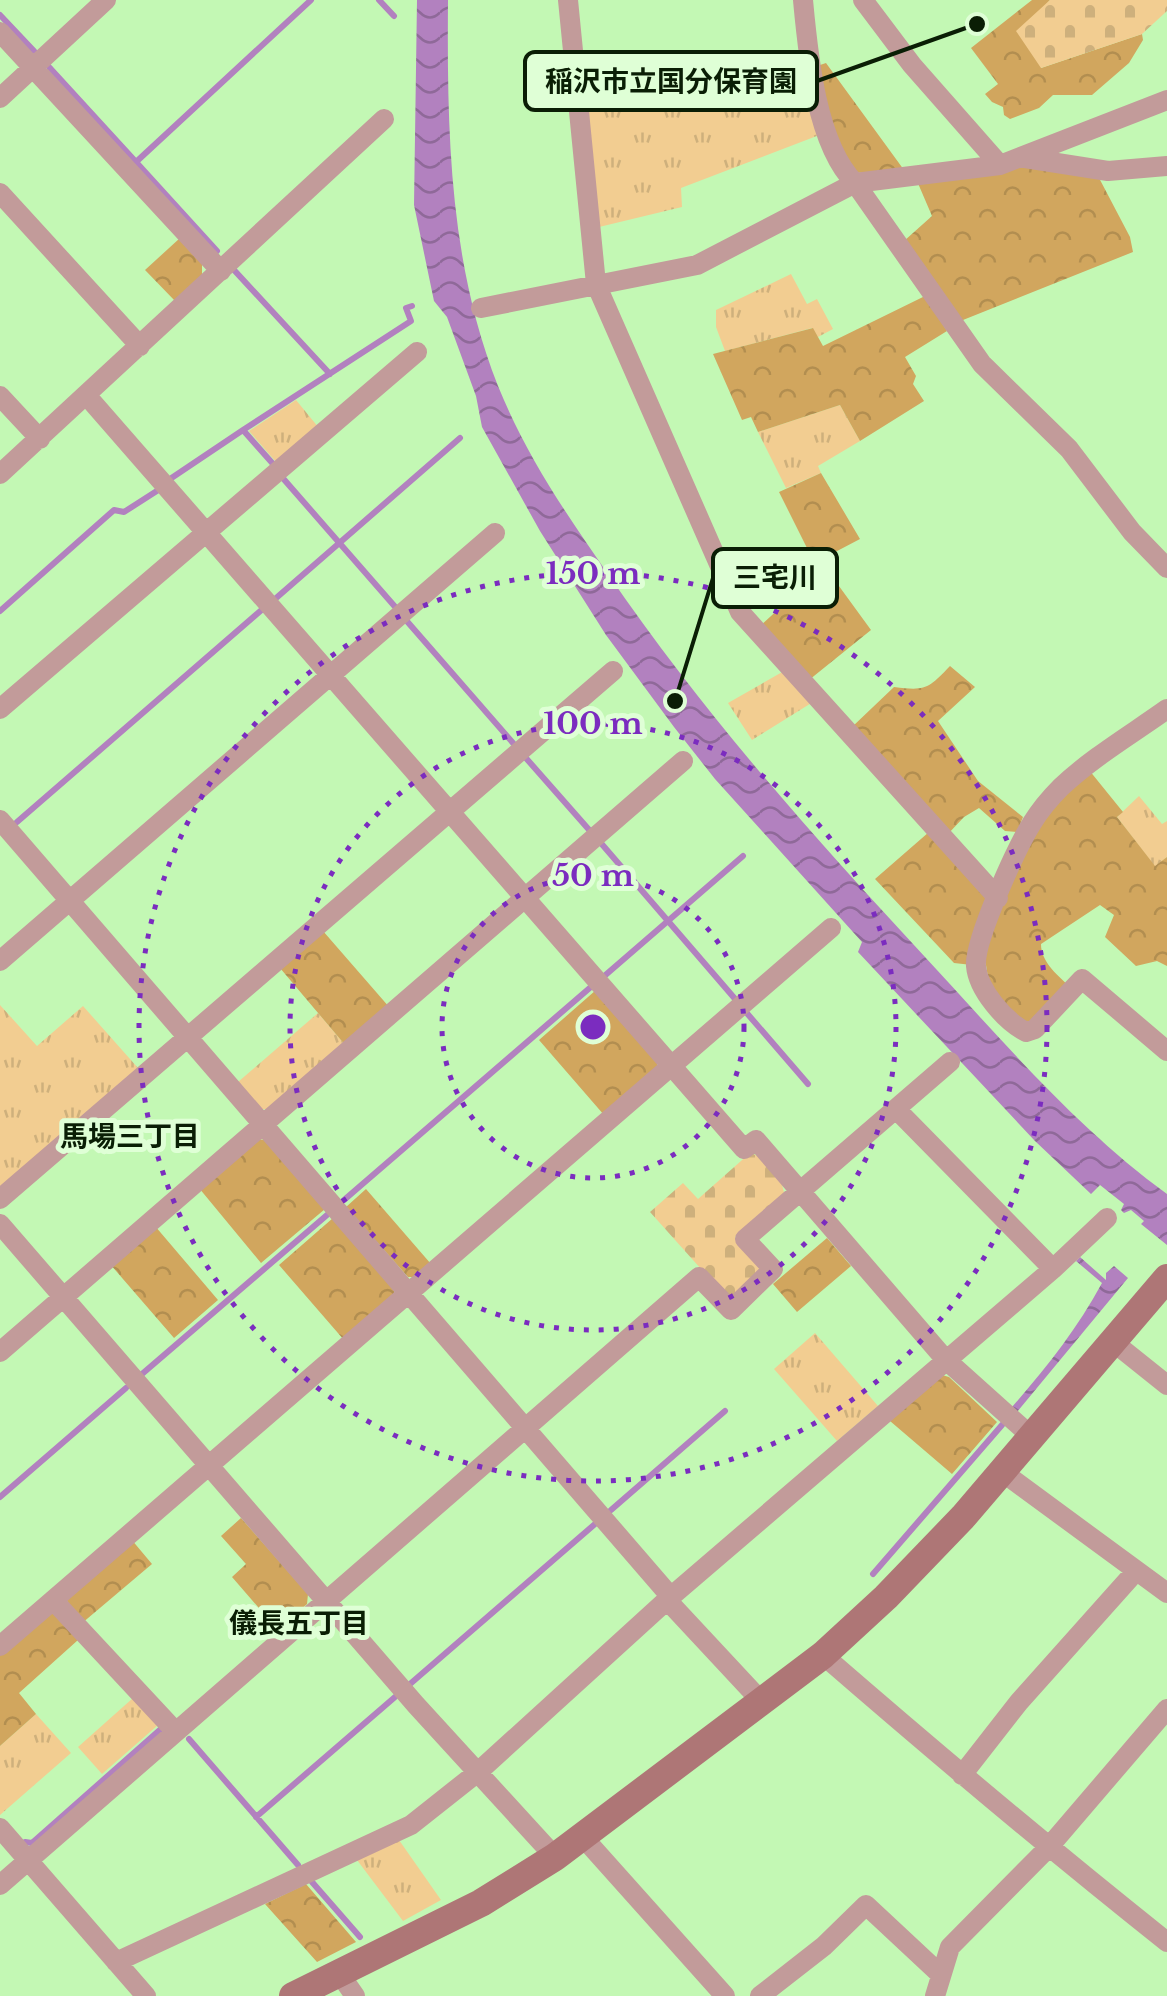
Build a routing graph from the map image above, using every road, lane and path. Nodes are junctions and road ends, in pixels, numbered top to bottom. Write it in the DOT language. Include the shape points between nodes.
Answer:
graph roads {
  1 [pos="106,0"];
  2 [pos="568,0"];
  3 [pos="804,0"];
  4 [pos="863,0"];
  5 [pos="0,32"];
  6 [pos="33,68"];
  7 [pos="0,98"];
  8 [pos="1167,100"];
  9 [pos="384,119"];
  10 [pos="1022,157"];
  11 [pos="1000,165"];
  12 [pos="1167,166"];
  13 [pos="856,183"];
  14 [pos="0,193"];
  15 [pos="222,271"];
  16 [pos="596,284"];
  17 [pos="481,308"];
  18 [pos="140,346"];
  19 [pos="417,352"];
  20 [pos="0,396"];
  21 [pos="86,396"];
  22 [pos="40,439"];
  23 [pos="0,474"];
  24 [pos="206,532"];
  25 [pos="495,533"];
  26 [pos="1167,568"];
  27 [pos="613,671"];
  28 [pos="330,675"];
  29 [pos="0,709"];
  30 [pos="1167,709"];
  31 [pos="683,760"];
  32 [pos="450,812"];
  33 [pos="0,820"];
  34 [pos="525,898"];
  35 [pos="998,898"];
  36 [pos="70,900"];
  37 [pos="831,928"];
  38 [pos="0,960"];
  39 [pos="188,1037"];
  40 [pos="1167,1050"];
  41 [pos="950,1062"];
  42 [pos="672,1066"];
  43 [pos="896,1109"];
  44 [pos="263,1125"];
  45 [pos="800,1192"];
  46 [pos="0,1200"];
  47 [pos="1107,1218"];
  48 [pos="0,1224"];
  49 [pos="1052,1269"];
  50 [pos="1167,1278"];
  51 [pos="409,1293"];
  52 [pos="63,1298"];
  53 [pos="1112,1341"];
  54 [pos="0,1352"];
  55 [pos="946,1360"];
  56 [pos="1167,1385"];
  57 [pos="525,1428"];
  58 [pos="1031,1436"];
  59 [pos="209,1466"];
  60 [pos="1001,1471"];
  61 [pos="1136,1570"];
  62 [pos="1167,1594"];
  63 [pos="670,1598"];
  64 [pos="53,1600"];
  65 [pos="326,1602"];
  66 [pos="0,1646"];
  67 [pos="823,1654"];
  68 [pos="762,1702"];
  69 [pos="1167,1708"];
  70 [pos="176,1732"];
  71 [pos="478,1772"];
  72 [pos="962,1775"];
  73 [pos="0,1828"];
  74 [pos="582,1836"];
  75 [pos="1048,1848"];
  76 [pos="555,1856"];
  77 [pos="28,1860"];
  78 [pos="0,1885"];
  79 [pos="1167,1942"];
  80 [pos="116,1962"];
  81 [pos="347,1985"];
  82 [pos="938,1986"];
  83 [pos="146,1996"];
  84 [pos="293,1996"];
  85 [pos="725,1996"];
  86 [pos="760,1996"];
  1 -- 6 [label="street"];
  2 -- 16 [label="street"];
  3 -- 13 [label="street" via="813,79 842,170"];
  4 -- 11 [label="street"];
  5 -- 6 [label="street"];
  6 -- 7 [label="street"];
  6 -- 15 [label="street"];
  8 -- 10 [label="street"];
  9 -- 15 [label="street"];
  10 -- 11 [label="street"];
  10 -- 12 [label="street" via="1108,171"];
  11 -- 13 [label="street"];
  13 -- 16 [label="street" via="697,265"];
  13 -- 26 [label="street" via="982,364 1069,449"];
  14 -- 18 [label="street"];
  15 -- 18 [label="street"];
  16 -- 17 [label="street"];
  16 -- 35 [label="street" via="740,612"];
  18 -- 21 [label="street"];
  19 -- 24 [label="street"];
  20 -- 22 [label="street"];
  21 -- 22 [label="street"];
  21 -- 24 [label="street"];
  22 -- 23 [label="street"];
  24 -- 28 [label="street"];
  24 -- 29 [label="street"];
  25 -- 28 [label="street"];
  27 -- 32 [label="street"];
  28 -- 32 [label="street"];
  28 -- 36 [label="street"];
  30 -- 35 [label="street" via="1043,806"];
  31 -- 34 [label="street"];
  32 -- 34 [label="street"];
  32 -- 39 [label="street"];
  33 -- 36 [label="street"];
  34 -- 42 [label="street"];
  34 -- 44 [label="street"];
  35 -- 40 [label="street" via="977,949 976,970 1016,1026 1035,1029 1082,979"];
  36 -- 38 [label="street"];
  36 -- 39 [label="street"];
  37 -- 42 [label="street"];
  39 -- 44 [label="street"];
  39 -- 46 [label="street"];
  41 -- 43 [label="street"];
  42 -- 45 [label="street" via="744,1149 756,1140"];
  42 -- 51 [label="street"];
  43 -- 45 [label="street"];
  43 -- 49 [label="street"];
  44 -- 51 [label="street"];
  44 -- 52 [label="street"];
  45 -- 55 [label="street"];
  45 -- 57 [label="street" via="745,1239 773,1270 731,1310 698,1277"];
  47 -- 49 [label="street"];
  48 -- 52 [label="street"];
  49 -- 55 [label="street"];
  50 -- 53 [label="street"];
  51 -- 57 [label="street"];
  51 -- 59 [label="street"];
  52 -- 54 [label="street"];
  52 -- 59 [label="street"];
  53 -- 56 [label="street"];
  53 -- 58 [label="street"];
  55 -- 58 [label="street"];
  55 -- 63 [label="street"];
  57 -- 63 [label="street"];
  57 -- 65 [label="street"];
  58 -- 60 [label="street"];
  59 -- 64 [label="street"];
  59 -- 65 [label="street"];
  60 -- 61 [label="street"];
  60 -- 67 [label="street" via="886,1597"];
  61 -- 62 [label="street"];
  61 -- 72 [label="street"];
  63 -- 68 [label="street"];
  63 -- 71 [label="street"];
  64 -- 66 [label="street"];
  64 -- 70 [label="street"];
  65 -- 70 [label="street"];
  65 -- 71 [label="street"];
  67 -- 68 [label="street"];
  67 -- 72 [label="street"];
  68 -- 74 [label="street"];
  69 -- 75 [label="street"];
  70 -- 77 [label="street"];
  71 -- 76 [label="street"];
  71 -- 80 [label="street" via="411,1825"];
  72 -- 75 [label="street"];
  73 -- 77 [label="street"];
  74 -- 76 [label="street"];
  74 -- 85 [label="street"];
  75 -- 79 [label="street"];
  75 -- 82 [label="street" via="950,1947"];
  76 -- 81 [label="street"];
  77 -- 78 [label="street"];
  77 -- 80 [label="street"];
  80 -- 83 [label="street"];
  81 -- 84 [label="street"];
  82 -- 86 [label="street" via="866,1905"];
}
